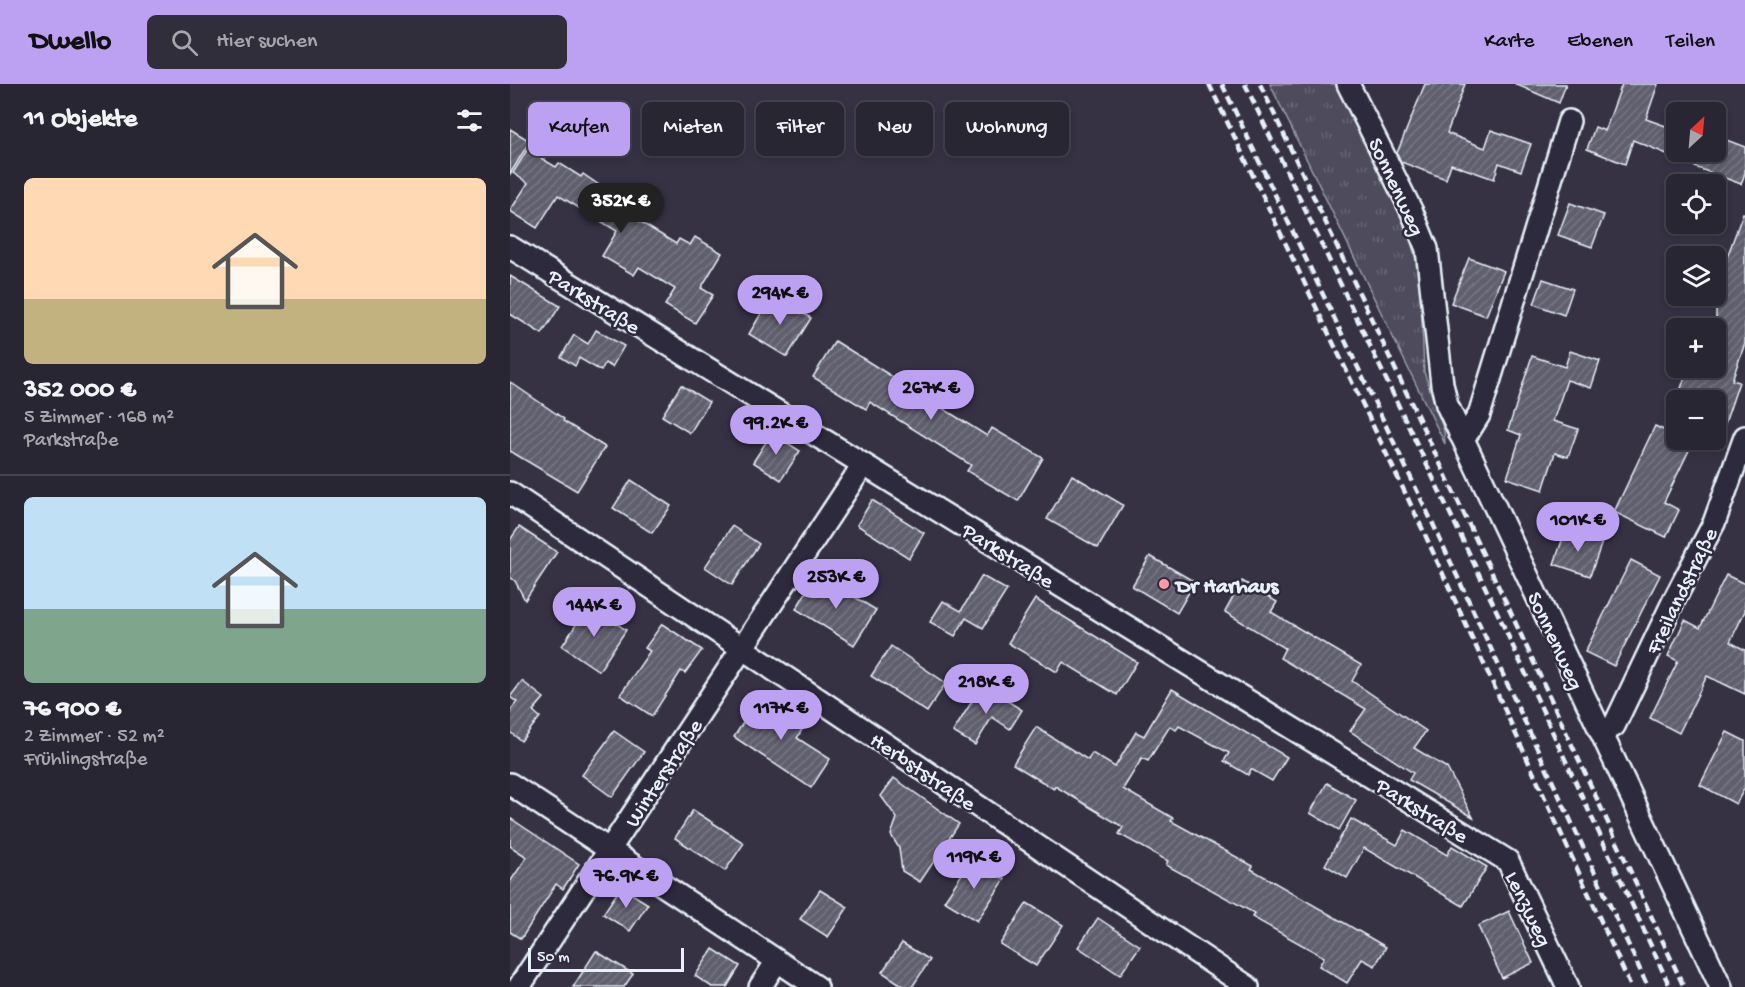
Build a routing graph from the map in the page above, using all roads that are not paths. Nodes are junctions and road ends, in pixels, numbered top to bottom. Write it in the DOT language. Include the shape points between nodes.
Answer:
graph roads {
  1 [pos="1348,84"];
  2 [pos="1569,122"];
  3 [pos="510,247"];
  4 [pos="1460,435"];
  5 [pos="1745,437"];
  6 [pos="863,465"];
  7 [pos="510,493"];
  8 [pos="743,648"];
  9 [pos="1601,732"];
  10 [pos="510,784"];
  11 [pos="610,849"];
  12 [pos="1508,861"];
  13 [pos="777,961"];
  14 [pos="519,987"];
  15 [pos="760,987"];
  16 [pos="817,987"];
  17 [pos="1248,987"];
  18 [pos="1568,987"];
  19 [pos="1721,987"];
  1 -- 4 [label="street, Sonnenweg" via="1427,249 1442,384"];
  2 -- 4 [label="street" via="1479,416 1469,431"];
  3 -- 6 [label="street, Parkstraße"];
  4 -- 9 [label="street, Sonnenweg"];
  5 -- 9 [label="street, Freilandstraße" via="1714,523 1614,726"];
  6 -- 8 [label="street, Winterstraße"];
  6 -- 12 [label="street, Parkstraße"];
  7 -- 8 [label="street, Herbststraße"];
  8 -- 11 [label="street, Winterstraße"];
  8 -- 17 [label="street, Herbststraße"];
  9 -- 19 [label="street, Sonnenweg"];
  10 -- 11 [label="street"];
  11 -- 13 [label="street"];
  11 -- 14 [label="street, Winterstraße"];
  12 -- 18 [label="street, Lenzweg"];
  13 -- 15 [label="street"];
  13 -- 16 [label="street"];
}
